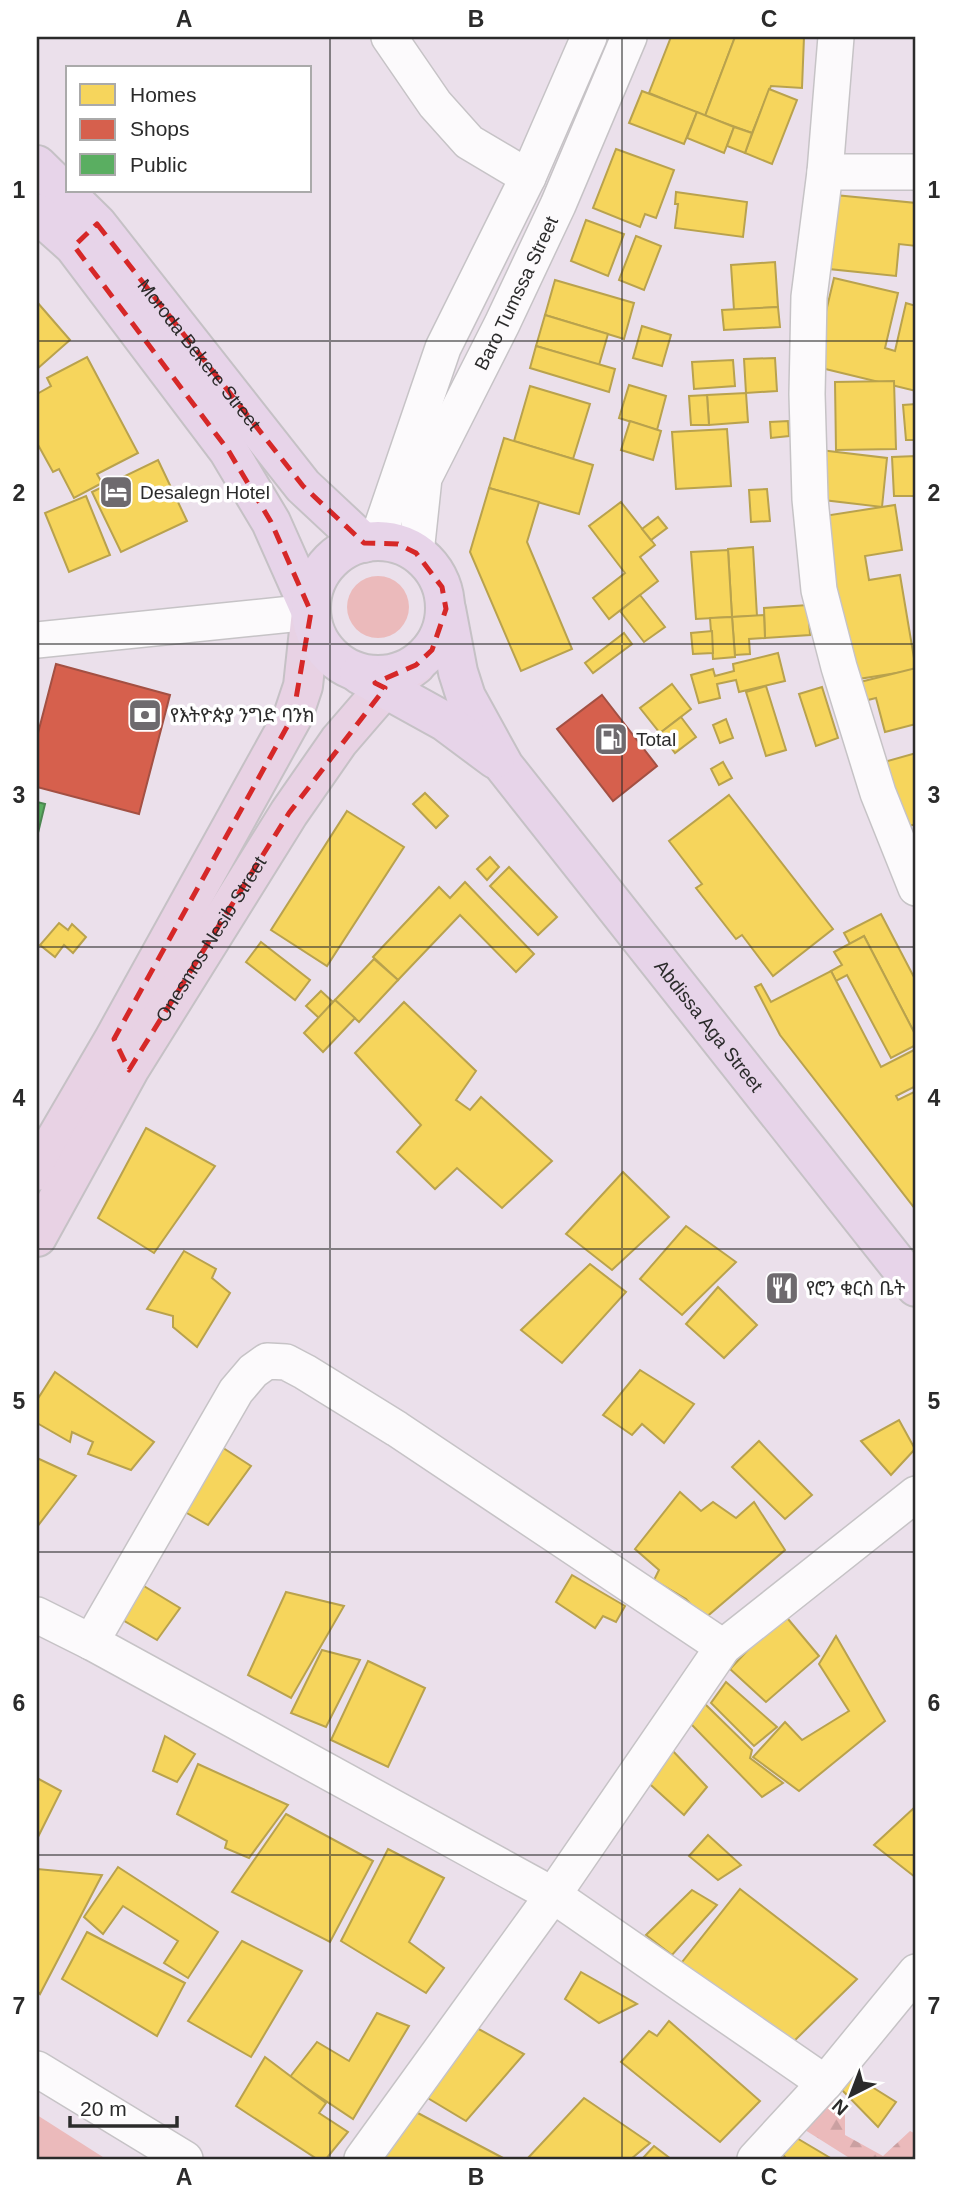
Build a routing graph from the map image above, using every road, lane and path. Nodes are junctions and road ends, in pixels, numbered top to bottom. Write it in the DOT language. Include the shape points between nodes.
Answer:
graph roads {
  1 [pos="389,37"];
  2 [pos="589,37"];
  3 [pos="629,37"];
  4 [pos="836,37"];
  5 [pos="37,165"];
  6 [pos="825,172"];
  7 [pos="916,172"];
  8 [pos="528,177"];
  9 [pos="37,213"];
  10 [pos="85,235"];
  11 [pos="371,542"];
  12 [pos="416,553"];
  13 [pos="446,609"];
  14 [pos="311,612"];
  15 [pos="37,640"];
  16 [pos="416,665"];
  17 [pos="351,670"];
  18 [pos="385,688"];
  19 [pos="504,766"];
  20 [pos="916,888"];
  21 [pos="194,894"];
  22 [pos="226,916"];
  23 [pos="121,1054"];
  24 [pos="37,1171"];
  25 [pos="37,1237"];
  26 [pos="916,1287"];
  27 [pos="916,1494"];
  28 [pos="37,1615"];
  29 [pos="91,1642"];
  30 [pos="723,1647"];
  31 [pos="554,1895"];
  32 [pos="916,1972"];
  33 [pos="37,2069"];
  34 [pos="825,2083"];
  35 [pos="185,2159"];
  36 [pos="362,2159"];
  37 [pos="755,2159"];
  1 -- 8 [label="street" via="435,104 470,142"];
  2 -- 8 [label="street"];
  3 -- 12 [label="street, Baro Tumssa Street" via="558,205 425,478"];
  4 -- 6 [label="street"];
  5 -- 10 [label="highway, Moroda Bekere Street"];
  6 -- 7 [label="street"];
  6 -- 20 [label="street" via="809,298 807,394 819,590 878,793"];
  8 -- 11 [label="street" via="443,348"];
  9 -- 10 [label="highway, Moroda Bekere Street"];
  10 -- 11 [label="highway, Moroda Bekere Street" via="303,486"];
  10 -- 14 [label="highway, Moroda Bekere Street" via="228,450 271,522"];
  11 -- 12 [label="highway" via="398,544"];
  11 -- 14 [label="highway" via="335,556 316,582"];
  12 -- 13 [label="highway" via="437,577"];
  13 -- 16 [label="highway" via="432,650"];
  13 -- 19 [label="highway" via="466,697"];
  14 -- 15 [label="street"];
  14 -- 17 [label="highway" via="323,647"];
  14 -- 21 [label="main road, Onesmos Nesib Street" via="303,686 293,716"];
  16 -- 17 [label="highway" via="386,676"];
  16 -- 18 [label="main road, Onesmos Nesib Street"];
  17 -- 18 [label="highway"];
  18 -- 19 [label="highway" via="444,721"];
  18 -- 22 [label="main road, Onesmos Nesib Street" via="339,741"];
  19 -- 26 [label="highway, Abdissa Aga Street"];
  21 -- 22 [label="main road"];
  21 -- 23 [label="main road, Onesmos Nesib Street"];
  22 -- 23 [label="main road, Onesmos Nesib Street"];
  23 -- 24 [label="main road, Onesmos Nesib Street"];
  23 -- 25 [label="main road, Onesmos Nesib Street"];
  27 -- 30 [label="street"];
  28 -- 29 [label="street"];
  29 -- 30 [label="street" via="236,1391 267,1361 286,1362 397,1429"];
  29 -- 31 [label="street"];
  30 -- 31 [label="street"];
  31 -- 34 [label="street"];
  31 -- 36 [label="street"];
  32 -- 34 [label="street"];
  33 -- 35 [label="street"];
  34 -- 37 [label="street"];
}
